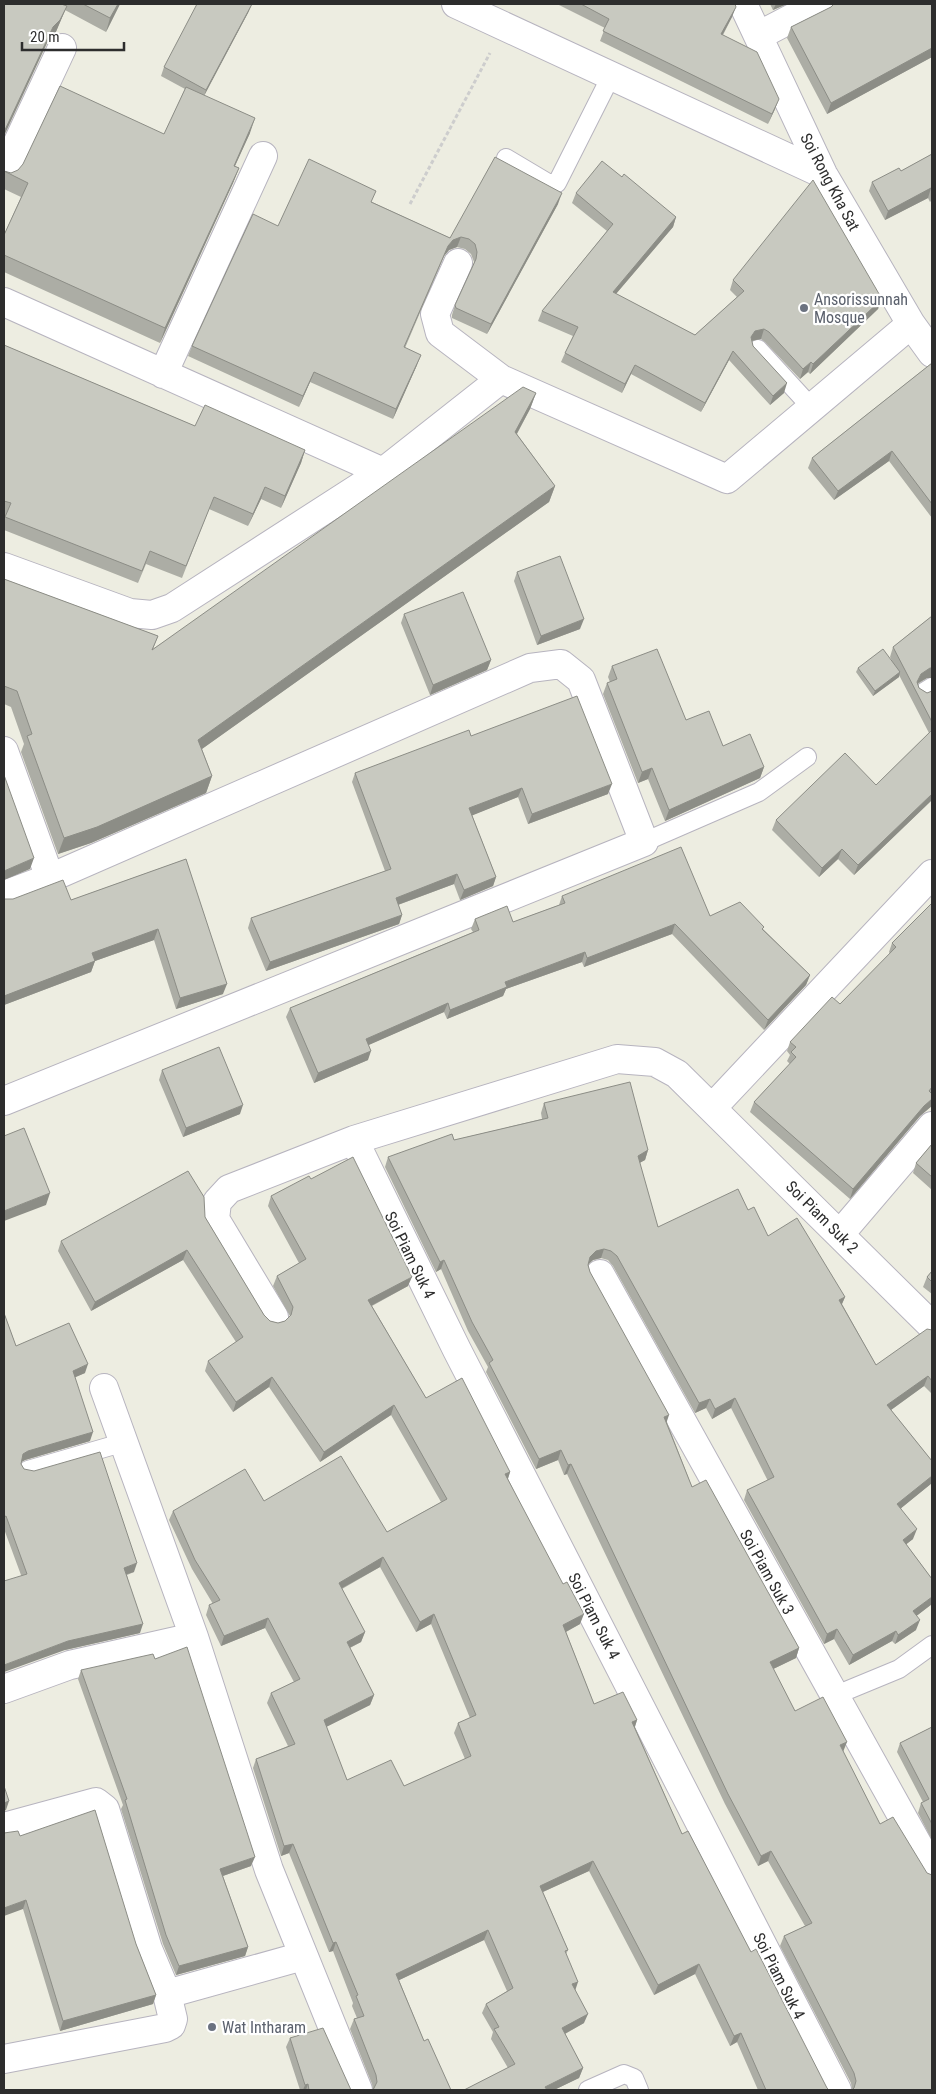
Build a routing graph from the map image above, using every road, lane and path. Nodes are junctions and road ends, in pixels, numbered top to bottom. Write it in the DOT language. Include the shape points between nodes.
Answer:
graph roads {
  1 [pos="456,4"];
  2 [pos="742,4"];
  3 [pos="819,4"];
  4 [pos="504,26"];
  5 [pos="758,36"];
  6 [pos="62,48"];
  7 [pos="611,76"];
  8 [pos="263,156"];
  9 [pos="506,158"];
  10 [pos="4,172"];
  11 [pos="823,174"];
  12 [pos="410,204"];
  13 [pos="458,263"];
  14 [pos="4,302"];
  15 [pos="911,324"];
  16 [pos="758,349"];
  17 [pos="932,353"];
  18 [pos="163,374"];
  19 [pos="501,379"];
  20 [pos="811,407"];
  21 [pos="383,472"];
  22 [pos="4,566"];
  23 [pos="4,750"];
  24 [pos="807,757"];
  25 [pos="644,842"];
  26 [pos="932,874"];
  27 [pos="50,878"];
  28 [pos="4,894"];
  29 [pos="4,1101"];
  30 [pos="712,1108"];
  31 [pos="932,1126"];
  32 [pos="354,1140"];
  33 [pos="840,1234"];
  34 [pos="600,1274"];
  35 [pos="274,1317"];
  36 [pos="932,1326"];
  37 [pos="104,1388"];
  38 [pos="125,1442"];
  39 [pos="28,1470"];
  40 [pos="194,1637"];
  41 [pos="932,1645"];
  42 [pos="4,1688"];
  43 [pos="836,1695"];
  44 [pos="4,1828"];
  45 [pos="932,1870"];
  46 [pos="302,1956"];
  47 [pos="167,1994"];
  48 [pos="4,2059"];
  49 [pos="358,2090"];
  50 [pos="588,2090"];
  51 [pos="639,2090"];
  52 [pos="837,2090"];
  1 -- 4 [label="street"];
  2 -- 5 [label="street, Soi Rong Kha Sat"];
  3 -- 5 [label="street"];
  4 -- 7 [label="street"];
  4 -- 12 [label="path"];
  5 -- 11 [label="street, Soi Rong Kha Sat"];
  6 -- 10 [label="street"];
  7 -- 9 [label="lane" via="557,183 548,183"];
  7 -- 11 [label="street"];
  8 -- 18 [label="street"];
  11 -- 15 [label="street, Soi Rong Kha Sat"];
  13 -- 19 [label="street" via="434,314 440,333"];
  14 -- 18 [label="street"];
  15 -- 17 [label="street, Soi Rong Kha Sat"];
  15 -- 20 [label="street"];
  16 -- 20 [label="lane"];
  18 -- 21 [label="street"];
  19 -- 20 [label="street" via="727,479"];
  19 -- 21 [label="street"];
  21 -- 22 [label="street" via="172,608 152,615 130,613"];
  23 -- 27 [label="street"];
  24 -- 25 [label="lane" via="759,792"];
  25 -- 27 [label="street" via="581,680 561,664 530,668"];
  25 -- 29 [label="street"];
  26 -- 30 [label="street"];
  27 -- 28 [label="street"];
  30 -- 32 [label="street, Soi Piam Suk 2" via="677,1074 655,1062 617,1059"];
  30 -- 33 [label="street, Soi Piam Suk 2"];
  31 -- 33 [label="street"];
  32 -- 35 [label="street, Soi Piam Suk 2" via="229,1189 217,1202 215,1219"];
  32 -- 52 [label="street, Soi Piam Suk 4" via="462,1359"];
  33 -- 36 [label="street, Soi Piam Suk 2"];
  34 -- 43 [label="street, Soi Piam Suk 3"];
  37 -- 38 [label="street"];
  38 -- 39 [label="lane"];
  38 -- 40 [label="street"];
  40 -- 42 [label="street" via="70,1665"];
  40 -- 46 [label="street" via="269,1870"];
  41 -- 43 [label="lane" via="899,1669"];
  43 -- 45 [label="street, Soi Piam Suk 3"];
  44 -- 47 [label="street" via="96,1802 102,1804 148,1949"];
  46 -- 47 [label="street"];
  46 -- 49 [label="street"];
  47 -- 48 [label="street" via="173,2019 165,2028"];
  50 -- 51 [label="lane" via="624,2074 634,2078"];
}
